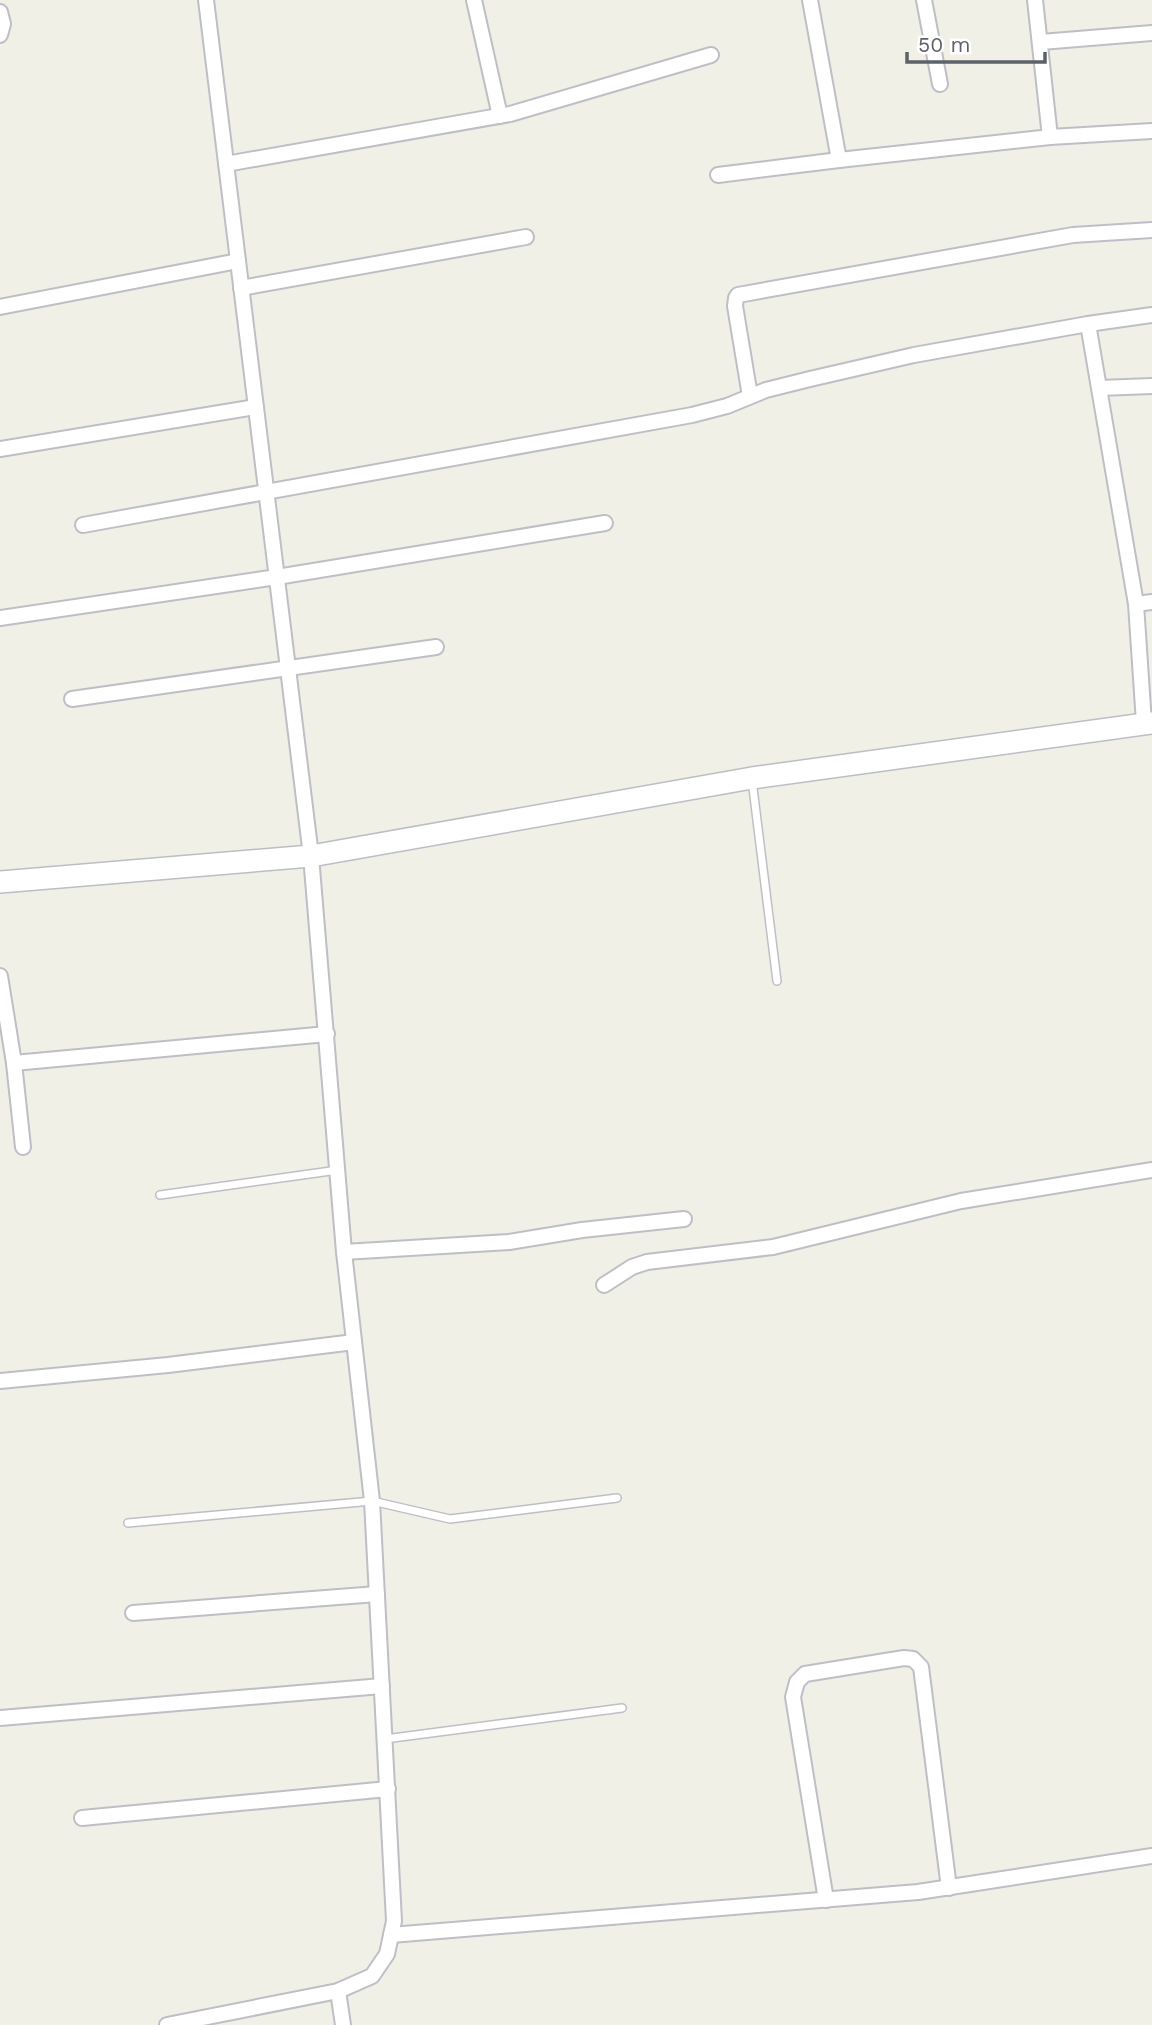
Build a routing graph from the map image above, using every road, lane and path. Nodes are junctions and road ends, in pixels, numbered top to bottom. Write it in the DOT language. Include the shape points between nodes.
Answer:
graph roads {
  1 [pos="206,0"];
  2 [pos="474,0"];
  3 [pos="810,0"];
  4 [pos="924,0"];
  5 [pos="1035,0"];
  6 [pos="0,12"];
  7 [pos="1152,33"];
  8 [pos="0,36"];
  9 [pos="1041,42"];
  10 [pos="711,55"];
  11 [pos="940,84"];
  12 [pos="500,116"];
  13 [pos="1152,131"];
  14 [pos="1050,137"];
  15 [pos="839,160"];
  16 [pos="226,164"];
  17 [pos="718,175"];
  18 [pos="1152,230"];
  19 [pos="526,237"];
  20 [pos="238,261"];
  21 [pos="242,288"];
  22 [pos="0,307"];
  23 [pos="1152,315"];
  24 [pos="1088,324"];
  25 [pos="1152,386"];
  26 [pos="1099,388"];
  27 [pos="750,396"];
  28 [pos="256,407"];
  29 [pos="0,450"];
  30 [pos="267,493"];
  31 [pos="605,523"];
  32 [pos="83,526"];
  33 [pos="277,577"];
  34 [pos="1152,602"];
  35 [pos="1136,604"];
  36 [pos="0,618"];
  37 [pos="436,647"];
  38 [pos="288,667"];
  39 [pos="72,699"];
  40 [pos="1148,723"];
  41 [pos="752,778"];
  42 [pos="311,856"];
  43 [pos="0,882"];
  44 [pos="0,976"];
  45 [pos="777,981"];
  46 [pos="327,1034"];
  47 [pos="14,1063"];
  48 [pos="23,1147"];
  49 [pos="338,1170"];
  50 [pos="1152,1171"];
  51 [pos="160,1195"];
  52 [pos="684,1219"];
  53 [pos="344,1252"];
  54 [pos="604,1285"];
  55 [pos="354,1342"];
  56 [pos="0,1381"];
  57 [pos="617,1498"];
  58 [pos="372,1501"];
  59 [pos="128,1523"];
  60 [pos="377,1594"];
  61 [pos="133,1613"];
  62 [pos="382,1686"];
  63 [pos="622,1708"];
  64 [pos="0,1718"];
  65 [pos="385,1739"];
  66 [pos="388,1788"];
  67 [pos="82,1818"];
  68 [pos="1152,1857"];
  69 [pos="949,1888"];
  70 [pos="826,1900"];
  71 [pos="391,1935"];
  72 [pos="338,1991"];
  73 [pos="167,2025"];
  74 [pos="343,2025"];
  1 -- 16 [label="street"];
  2 -- 12 [label="street"];
  3 -- 15 [label="street"];
  4 -- 11 [label="street"];
  5 -- 9 [label="street"];
  6 -- 8 [label="street"];
  7 -- 9 [label="street"];
  9 -- 14 [label="street"];
  10 -- 12 [label="street"];
  12 -- 16 [label="street"];
  13 -- 14 [label="street"];
  14 -- 15 [label="street"];
  15 -- 17 [label="street"];
  16 -- 20 [label="street"];
  18 -- 27 [label="street" via="1073,235 738,295 735,306"];
  19 -- 21 [label="street"];
  20 -- 21 [label="street"];
  20 -- 22 [label="street"];
  21 -- 28 [label="street"];
  23 -- 24 [label="street"];
  24 -- 26 [label="street"];
  24 -- 27 [label="street" via="914,355"];
  25 -- 26 [label="street"];
  26 -- 35 [label="street"];
  27 -- 30 [label="street" via="692,415"];
  28 -- 29 [label="street"];
  28 -- 30 [label="street"];
  30 -- 32 [label="street"];
  30 -- 33 [label="street"];
  31 -- 33 [label="street"];
  33 -- 36 [label="street"];
  33 -- 38 [label="street"];
  34 -- 35 [label="street"];
  35 -- 40 [label="street"];
  37 -- 38 [label="street"];
  38 -- 39 [label="street"];
  38 -- 42 [label="street"];
  40 -- 41 [label="main road"];
  41 -- 42 [label="main road"];
  41 -- 45 [label="lane"];
  42 -- 43 [label="main road"];
  42 -- 46 [label="street"];
  44 -- 47 [label="street"];
  46 -- 47 [label="street"];
  46 -- 49 [label="street"];
  47 -- 48 [label="street"];
  49 -- 51 [label="lane"];
  49 -- 53 [label="street"];
  50 -- 54 [label="street" via="972,1199 773,1247 647,1262"];
  52 -- 53 [label="street" via="509,1242"];
  53 -- 55 [label="street"];
  55 -- 56 [label="street"];
  55 -- 58 [label="street"];
  57 -- 58 [label="lane" via="450,1519"];
  58 -- 59 [label="lane"];
  58 -- 60 [label="street"];
  60 -- 61 [label="street"];
  60 -- 62 [label="street"];
  62 -- 64 [label="street"];
  62 -- 65 [label="street"];
  63 -- 65 [label="lane"];
  65 -- 66 [label="street"];
  66 -- 67 [label="street"];
  66 -- 71 [label="street"];
  68 -- 69 [label="street"];
  69 -- 70 [label="street"];
  69 -- 70 [label="street" via="921,1667 904,1658 805,1674 797,1682 793,1697"];
  70 -- 71 [label="street"];
  71 -- 72 [label="street" via="387,1954 372,1976"];
  72 -- 73 [label="street"];
  72 -- 74 [label="street"];
}
